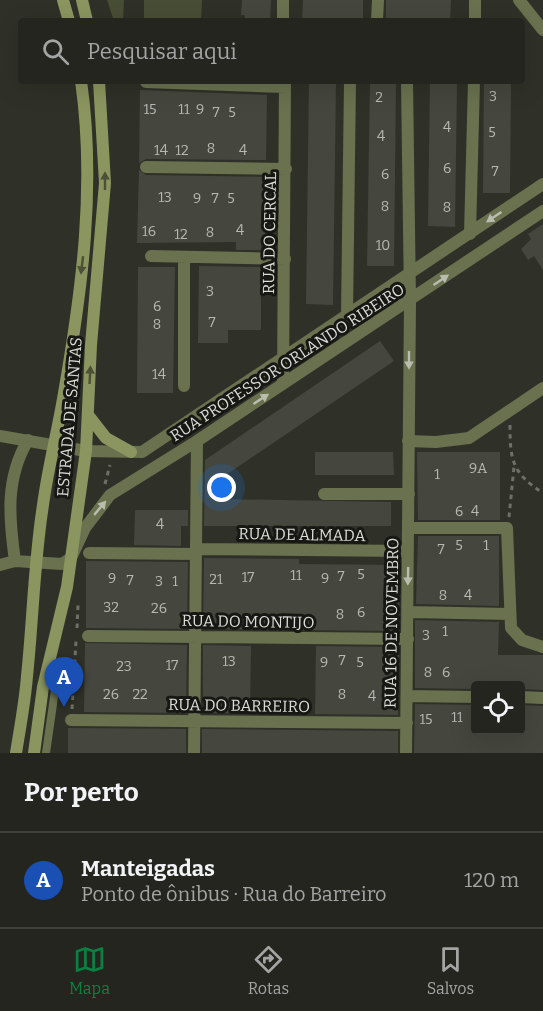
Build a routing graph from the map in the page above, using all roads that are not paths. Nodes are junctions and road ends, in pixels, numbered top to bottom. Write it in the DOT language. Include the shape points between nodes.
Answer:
graph roads {
  1 [pos="63,0"];
  2 [pos="82,0"];
  3 [pos="283,0"];
  4 [pos="378,0"];
  5 [pos="519,0"];
  6 [pos="475,1"];
  7 [pos="68,18"];
  8 [pos="86,18"];
  9 [pos="284,18"];
  10 [pos="377,18"];
  11 [pos="475,18"];
  12 [pos="543,30"];
  13 [pos="81,84"];
  14 [pos="99,84"];
  15 [pos="285,84"];
  16 [pos="350,84"];
  17 [pos="407,84"];
  18 [pos="474,84"];
  19 [pos="146,167"];
  20 [pos="286,169"];
  21 [pos="543,184"];
  22 [pos="543,211"];
  23 [pos="470,234"];
  24 [pos="151,256"];
  25 [pos="184,257"];
  26 [pos="285,259"];
  27 [pos="409,272"];
  28 [pos="410,301"];
  29 [pos="347,315"];
  30 [pos="284,359"];
  31 [pos="284,384"];
  32 [pos="184,386"];
  33 [pos="543,388"];
  34 [pos="88,415"];
  35 [pos="0,436"];
  36 [pos="28,440"];
  37 [pos="197,441"];
  38 [pos="408,441"];
  39 [pos="52,446"];
  40 [pos="86,451"];
  41 [pos="131,452"];
  42 [pos="324,494"];
  43 [pos="409,494"];
  44 [pos="409,528"];
  45 [pos="196,551"];
  46 [pos="408,551"];
  47 [pos="89,553"];
  48 [pos="71,558"];
  49 [pos="15,561"];
  50 [pos="34,563"];
  51 [pos="0,566"];
  52 [pos="408,612"];
  53 [pos="504,613"];
  54 [pos="88,636"];
  55 [pos="195,637"];
  56 [pos="408,639"];
  57 [pos="543,647"];
  58 [pos="51,650"];
  59 [pos="407,696"];
  60 [pos="471,697"];
  61 [pos="525,697"];
  62 [pos="543,698"];
  63 [pos="71,720"];
  64 [pos="194,721"];
  65 [pos="406,723"];
  66 [pos="16,753"];
  67 [pos="34,753"];
  68 [pos="46,753"];
  69 [pos="194,753"];
  70 [pos="406,753"];
  1 -- 7 [label="main road"];
  2 -- 8 [label="main road"];
  3 -- 9 [label="street"];
  4 -- 10 [label="street"];
  5 -- 12 [label="street"];
  6 -- 11 [label="street"];
  13 -- 39 [label="main road, ESTRADA DE SANTAS, one-way" via="88,156 85,229 70,352"];
  34 -- 14 [label="main road, ESTRADA DE SANTAS, one-way" via="105,183"];
  15 -- 20 [label="street, RUA DO CERCAL"];
  16 -- 29 [label="street"];
  17 -- 27 [label="street, RUA 16 DE NOVEMBRO"];
  18 -- 23 [label="street"];
  19 -- 20 [label="street"];
  20 -- 26 [label="street, RUA DO CERCAL"];
  21 -- 23 [label="street, RUA PROFESSOR ORLANDO RIBEIRO, one-way"];
  28 -- 22 [label="street, RUA PROFESSOR ORLANDO RIBEIRO, one-way"];
  23 -- 27 [label="street, RUA PROFESSOR ORLANDO RIBEIRO"];
  24 -- 25 [label="street"];
  25 -- 26 [label="street"];
  25 -- 32 [label="street"];
  26 -- 30 [label="street, RUA DO CERCAL"];
  27 -- 28 [label="street, RUA 16 DE NOVEMBRO"];
  27 -- 29 [label="street, RUA PROFESSOR ORLANDO RIBEIRO"];
  28 -- 31 [label="street, RUA PROFESSOR ORLANDO RIBEIRO"];
  28 -- 38 [label="street, RUA 16 DE NOVEMBRO, one-way"];
  29 -- 30 [label="street, RUA PROFESSOR ORLANDO RIBEIRO"];
  30 -- 31 [label="street, RUA DO CERCAL"];
  30 -- 41 [label="street, RUA PROFESSOR ORLANDO RIBEIRO" via="148,449"];
  37 -- 31 [label="street, RUA PROFESSOR ORLANDO RIBEIRO, one-way"];
  33 -- 38 [label="street" via="469,438"];
  34 -- 40 [label="main road, ESTRADA DE SANTAS"];
  34 -- 41 [label="main road" via="106,438"];
  35 -- 36 [label="street, RUA PROFESSOR ORLANDO RIBEIRO"];
  36 -- 39 [label="street, RUA PROFESSOR ORLANDO RIBEIRO"];
  36 -- 49 [label="street" via="11,485 10,526"];
  37 -- 45 [label="street"];
  48 -- 37 [label="street, RUA PROFESSOR ORLANDO RIBEIRO, one-way" via="85,528 110,495"];
  38 -- 43 [label="street, RUA 16 DE NOVEMBRO"];
  39 -- 40 [label="street, RUA PROFESSOR ORLANDO RIBEIRO"];
  39 -- 50 [label="main road, ESTRADA DE SANTAS"];
  40 -- 41 [label="street, RUA PROFESSOR ORLANDO RIBEIRO"];
  40 -- 48 [label="main road, ESTRADA DE SANTAS"];
  42 -- 43 [label="street"];
  43 -- 44 [label="street, RUA 16 DE NOVEMBRO"];
  44 -- 46 [label="street, RUA 16 DE NOVEMBRO"];
  44 -- 53 [label="street" via="502,528"];
  45 -- 46 [label="street, RUA DE ALMADA"];
  45 -- 47 [label="street, RUA DE ALMADA"];
  45 -- 55 [label="street"];
  46 -- 52 [label="street, RUA 16 DE NOVEMBRO, one-way"];
  48 -- 50 [label="street" via="55,566"];
  48 -- 58 [label="main road, ESTRADA DE SANTAS"];
  49 -- 50 [label="street"];
  49 -- 51 [label="street"];
  50 -- 66 [label="main road, ESTRADA DE SANTAS" via="27,678"];
  52 -- 53 [label="street"];
  52 -- 56 [label="street, RUA 16 DE NOVEMBRO"];
  53 -- 57 [label="street" via="522,640"];
  54 -- 55 [label="street, RUA DO MONTIJO"];
  55 -- 56 [label="street, RUA DO MONTIJO"];
  55 -- 64 [label="street"];
  56 -- 59 [label="street, RUA 16 DE NOVEMBRO"];
  58 -- 67 [label="main road, ESTRADA DE SANTAS"];
  58 -- 68 [label="lane" via="55,690"];
  59 -- 60 [label="street"];
  59 -- 65 [label="street, RUA 16 DE NOVEMBRO"];
  61 -- 62 [label="street"];
  63 -- 64 [label="street, RUA DO BARREIRO"];
  64 -- 65 [label="street, RUA DO BARREIRO"];
  64 -- 69 [label="street"];
  65 -- 70 [label="street, RUA 16 DE NOVEMBRO"];
}
